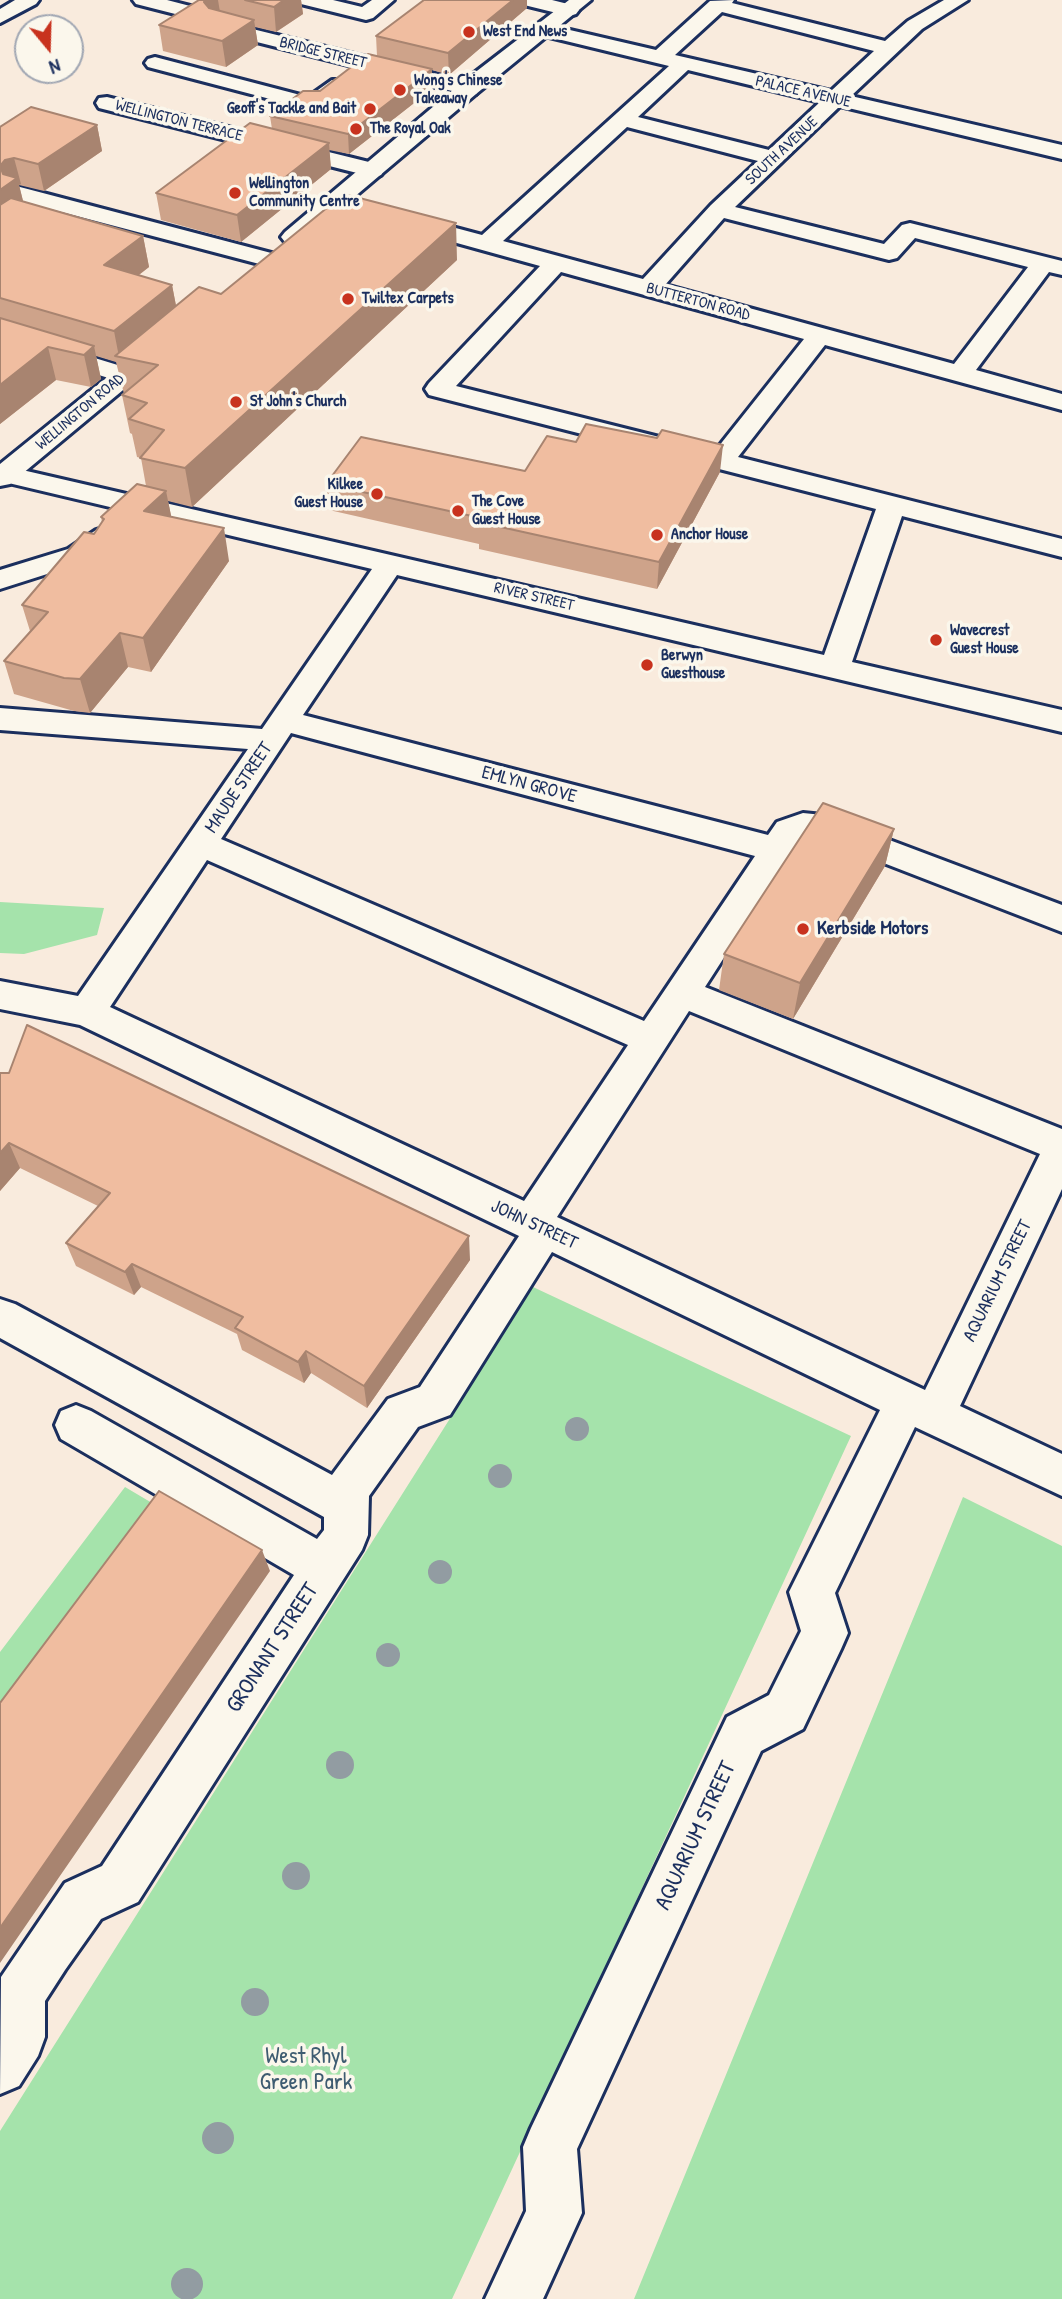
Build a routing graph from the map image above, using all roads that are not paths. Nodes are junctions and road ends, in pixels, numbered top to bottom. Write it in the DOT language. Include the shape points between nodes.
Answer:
graph roads {
  1 [pos="29,0"];
  2 [pos="143,0"];
  3 [pos="308,0"];
  4 [pos="384,0"];
  5 [pos="527,0"];
  6 [pos="919,0"];
  7 [pos="720,3"];
  8 [pos="951,4"];
  9 [pos="575,5"];
  10 [pos="187,11"];
  11 [pos="0,17"];
  12 [pos="220,27"];
  13 [pos="544,30"];
  14 [pos="888,48"];
  15 [pos="659,58"];
  16 [pos="155,63"];
  17 [pos="365,64"];
  18 [pos="683,64"];
  19 [pos="468,89"];
  20 [pos="836,100"];
  21 [pos="107,103"];
  22 [pos="622,119"];
  23 [pos="1062,152"];
  24 [pos="774,158"];
  25 [pos="373,170"];
  26 [pos="20,194"];
  27 [pos="334,202"];
  28 [pos="360,209"];
  29 [pos="719,211"];
  30 [pos="385,216"];
  31 [pos="486,244"];
  32 [pos="267,259"];
  33 [pos="556,263"];
  34 [pos="1052,265"];
  35 [pos="246,276"];
  36 [pos="649,288"];
  37 [pos="176,334"];
  38 [pos="820,335"];
  39 [pos="0,337"];
  40 [pos="960,374"];
  41 [pos="125,375"];
  42 [pos="1062,402"];
  43 [pos="721,461"];
  44 [pos="3,476"];
  45 [pos="137,505"];
  46 [pos="892,505"];
  47 [pos="1062,548"];
  48 [pos="390,563"];
  49 [pos="0,580"];
  50 [pos="835,668"];
  51 [pos="0,719"];
  52 [pos="1062,721"];
  53 [pos="277,731"];
  54 [pos="202,844"];
  55 [pos="775,849"];
  56 [pos="1062,919"];
  57 [pos="684,994"];
  58 [pos="0,995"];
  59 [pos="88,1012"];
  60 [pos="652,1040"];
  61 [pos="1061,1152"];
  62 [pos="538,1226"];
  63 [pos="0,1317"];
  64 [pos="920,1408"];
  65 [pos="76,1425"];
  66 [pos="1062,1476"];
  67 [pos="346,1506"];
  68 [pos="325,1568"];
  69 [pos="0,2067"];
  70 [pos="514,2299"];
  1 -- 11 [label="street"];
  2 -- 10 [label="street"];
  3 -- 4 [label="street" via="366,14"];
  5 -- 9 [label="street"];
  6 -- 8 [label="street"];
  7 -- 14 [label="street"];
  7 -- 15 [label="street"];
  8 -- 14 [label="street, SOUTH AVENUE"];
  9 -- 13 [label="street"];
  12 -- 17 [label="street, BRIDGE STREET"];
  13 -- 15 [label="street, PALACE AVENUE"];
  13 -- 19 [label="street"];
  14 -- 20 [label="street, SOUTH AVENUE"];
  15 -- 18 [label="street, PALACE AVENUE"];
  16 -- 17 [label="street" via="312,104"];
  17 -- 19 [label="street, BRIDGE STREET"];
  18 -- 20 [label="street, PALACE AVENUE"];
  18 -- 22 [label="street"];
  19 -- 25 [label="street"];
  20 -- 23 [label="street, PALACE AVENUE"];
  20 -- 24 [label="street, SOUTH AVENUE"];
  21 -- 25 [label="street, WELLINGTON TERRACE"];
  22 -- 24 [label="street"];
  22 -- 31 [label="street"];
  24 -- 29 [label="street, SOUTH AVENUE"];
  25 -- 27 [label="street"];
  26 -- 32 [label="street"];
  27 -- 28 [label="street"];
  27 -- 32 [label="street"];
  29 -- 34 [label="street" via="888,253 909,230"];
  29 -- 36 [label="street, SOUTH AVENUE"];
  30 -- 31 [label="street, BUTTERTON ROAD"];
  31 -- 33 [label="street, BUTTERTON ROAD"];
  32 -- 35 [label="street"];
  33 -- 36 [label="street, BUTTERTON ROAD"];
  33 -- 43 [label="street" via="439,389"];
  34 -- 40 [label="street"];
  36 -- 38 [label="street, BUTTERTON ROAD"];
  37 -- 41 [label="street, WELLINGTON ROAD"];
  38 -- 40 [label="street, BUTTERTON ROAD"];
  38 -- 43 [label="street"];
  39 -- 41 [label="street"];
  40 -- 42 [label="street, BUTTERTON ROAD"];
  41 -- 44 [label="street, WELLINGTON ROAD"];
  43 -- 46 [label="street"];
  44 -- 45 [label="street, RIVER STREET"];
  45 -- 48 [label="street, RIVER STREET"];
  45 -- 49 [label="street" via="103,539 78,555"];
  46 -- 47 [label="street"];
  46 -- 50 [label="street"];
  48 -- 50 [label="street, RIVER STREET"];
  48 -- 53 [label="street, MAUDE STREET"];
  50 -- 52 [label="street, RIVER STREET"];
  51 -- 53 [label="street, EMLYN GROVE"];
  53 -- 54 [label="street, MAUDE STREET"];
  53 -- 55 [label="street, EMLYN GROVE"];
  54 -- 59 [label="street, MAUDE STREET"];
  54 -- 60 [label="street"];
  55 -- 56 [label="street, GRONANT STREET" via="789,830 803,825 823,827"];
  55 -- 57 [label="street, GRONANT STREET"];
  57 -- 60 [label="street, GRONANT STREET"];
  57 -- 61 [label="street"];
  58 -- 59 [label="street, JOHN STREET"];
  59 -- 62 [label="street, JOHN STREET"];
  60 -- 62 [label="street, GRONANT STREET"];
  61 -- 64 [label="street, AQUARIUM STREET"];
  62 -- 64 [label="street, JOHN STREET"];
  62 -- 67 [label="street, GRONANT STREET" via="435,1401 402,1413 347,1490"];
  63 -- 67 [label="street"];
  64 -- 66 [label="street, JOHN STREET"];
  64 -- 70 [label="street, AQUARIUM STREET" via="812,1592 825,1633 786,1712 744,1734 550,2147 554,2213"];
  65 -- 68 [label="street"];
  67 -- 68 [label="street, GRONANT STREET" via="346,1535"];
  68 -- 69 [label="street, GRONANT STREET" via="120,1884 83,1901 47,1952 19,1995 19,2037"];
}
